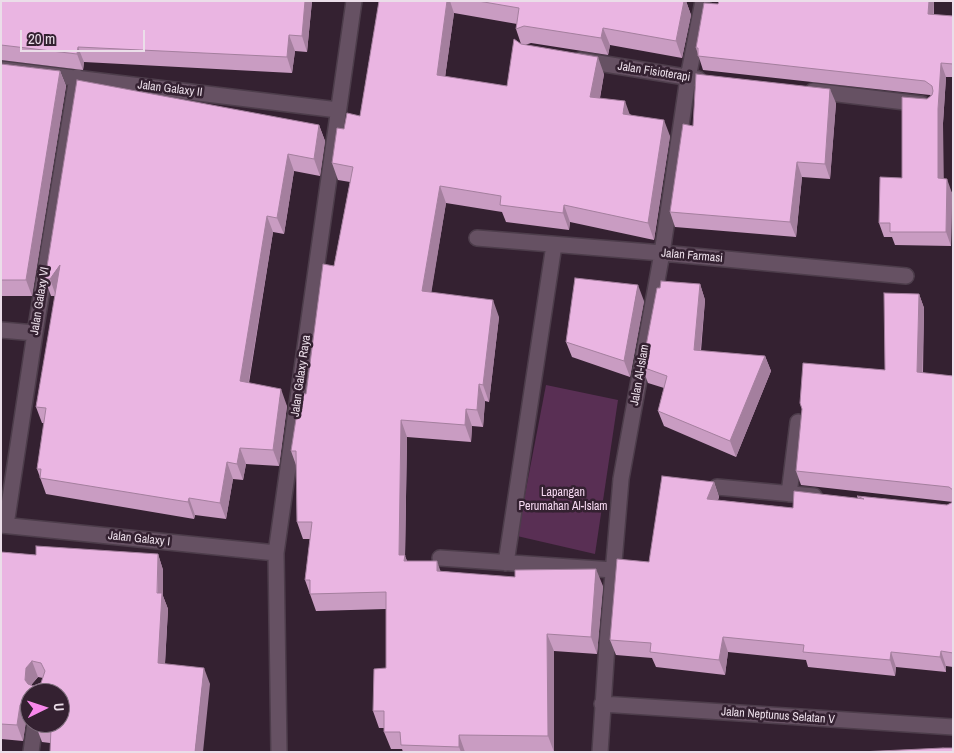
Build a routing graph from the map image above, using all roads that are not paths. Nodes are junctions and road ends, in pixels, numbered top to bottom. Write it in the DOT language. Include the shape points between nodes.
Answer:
graph roads {
  1 [pos="354,1"];
  2 [pos="703,1"];
  3 [pos="567,58"];
  4 [pos="1,69"];
  5 [pos="77,77"];
  6 [pos="688,78"];
  7 [pos="708,80"];
  8 [pos="794,90"];
  9 [pos="929,104"];
  10 [pos="338,110"];
  11 [pos="477,238"];
  12 [pos="554,244"];
  13 [pos="662,253"];
  14 [pos="906,276"];
  15 [pos="1,330"];
  16 [pos="35,333"];
  17 [pos="798,422"];
  18 [pos="717,486"];
  19 [pos="789,494"];
  20 [pos="828,498"];
  21 [pos="4,525"];
  22 [pos="276,552"];
  23 [pos="440,558"];
  24 [pos="506,563"];
  25 [pos="613,570"];
  26 [pos="602,704"];
  27 [pos="953,727"];
  28 [pos="34,733"];
  29 [pos="31,752"];
  30 [pos="279,752"];
  31 [pos="600,752"];
  1 -- 10 [label="street, Jalan Galaxy Raya"];
  2 -- 6 [label="street, Jalan Al-Islam"];
  3 -- 6 [label="street, Jalan Fisioterapi"];
  4 -- 5 [label="street, Jalan Galaxy II"];
  5 -- 10 [label="street, Jalan Galaxy II"];
  5 -- 16 [label="street, Jalan Galaxy VI"];
  6 -- 7 [label="street, Jalan Fisioterapi"];
  6 -- 13 [label="street, Jalan Al-Islam"];
  8 -- 9 [label="street"];
  10 -- 22 [label="street, Jalan Galaxy Raya"];
  11 -- 12 [label="street, Jalan Farmasi"];
  12 -- 13 [label="street, Jalan Farmasi"];
  12 -- 24 [label="street"];
  13 -- 14 [label="street, Jalan Farmasi"];
  13 -- 25 [label="street, Jalan Al-Islam" via="621,479"];
  15 -- 16 [label="street"];
  16 -- 21 [label="street, Jalan Galaxy VI"];
  17 -- 19 [label="street"];
  18 -- 19 [label="street"];
  19 -- 20 [label="street"];
  21 -- 22 [label="street, Jalan Galaxy I"];
  22 -- 30 [label="street, Jalan Galaxy Raya"];
  23 -- 24 [label="street"];
  24 -- 25 [label="street"];
  25 -- 26 [label="street, Jalan Al-Islam"];
  26 -- 27 [label="street, Jalan Neptunus Selatan V"];
  26 -- 31 [label="street, Jalan Al-Islam"];
  28 -- 29 [label="street"];
}
